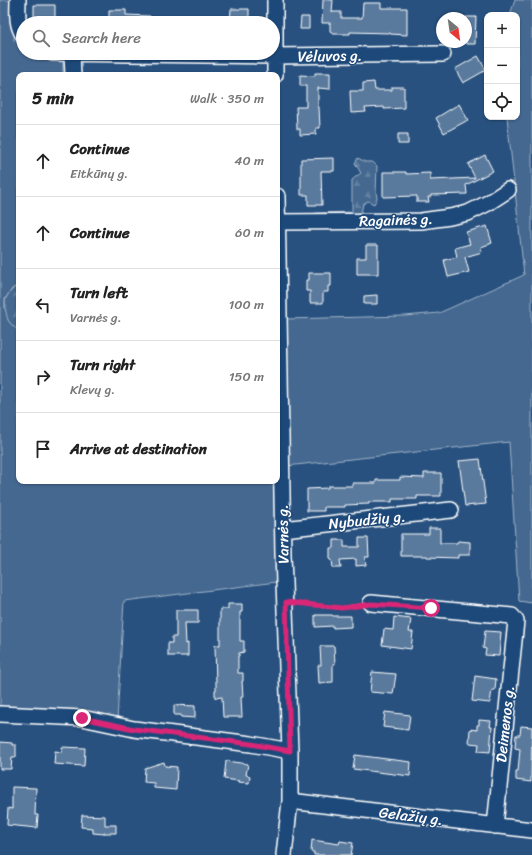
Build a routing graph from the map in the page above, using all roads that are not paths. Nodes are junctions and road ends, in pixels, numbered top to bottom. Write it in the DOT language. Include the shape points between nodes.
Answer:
graph roads {
  1 [pos="18,0"];
  2 [pos="275,0"];
  3 [pos="18,16"];
  4 [pos="275,16"];
  5 [pos="443,54"];
  6 [pos="280,56"];
  7 [pos="72,60"];
  8 [pos="275,60"];
  9 [pos="73,72"];
  10 [pos="275,72"];
  11 [pos="508,190"];
  12 [pos="280,222"];
  13 [pos="280,376"];
  14 [pos="451,510"];
  15 [pos="283,529"];
  16 [pos="371,604"];
  17 [pos="0,714"];
  18 [pos="290,751"];
  19 [pos="290,801"];
  20 [pos="495,826"];
  21 [pos="532,830"];
  22 [pos="284,855"];
  1 -- 3 [label="street"];
  2 -- 4 [label="street"];
  5 -- 6 [label="street, Vėluvos g."];
  7 -- 9 [label="street"];
  8 -- 10 [label="street"];
  11 -- 12 [label="street, Ragainės g." via="488,204 468,213 450,217 421,221"];
  13 -- 15 [label="street, Varnės g."];
  14 -- 15 [label="street, Nybudžių g."];
  15 -- 18 [label="street, Varnės g."];
  16 -- 20 [label="street, Deimenos g." via="512,616 516,621"];
  17 -- 18 [label="street" via="82,718 134,729"];
  18 -- 19 [label="street, Varnės g."];
  19 -- 20 [label="street, Gelažių g."];
  19 -- 22 [label="street, Varnės g."];
  20 -- 21 [label="street, Gelažių g."];
}
